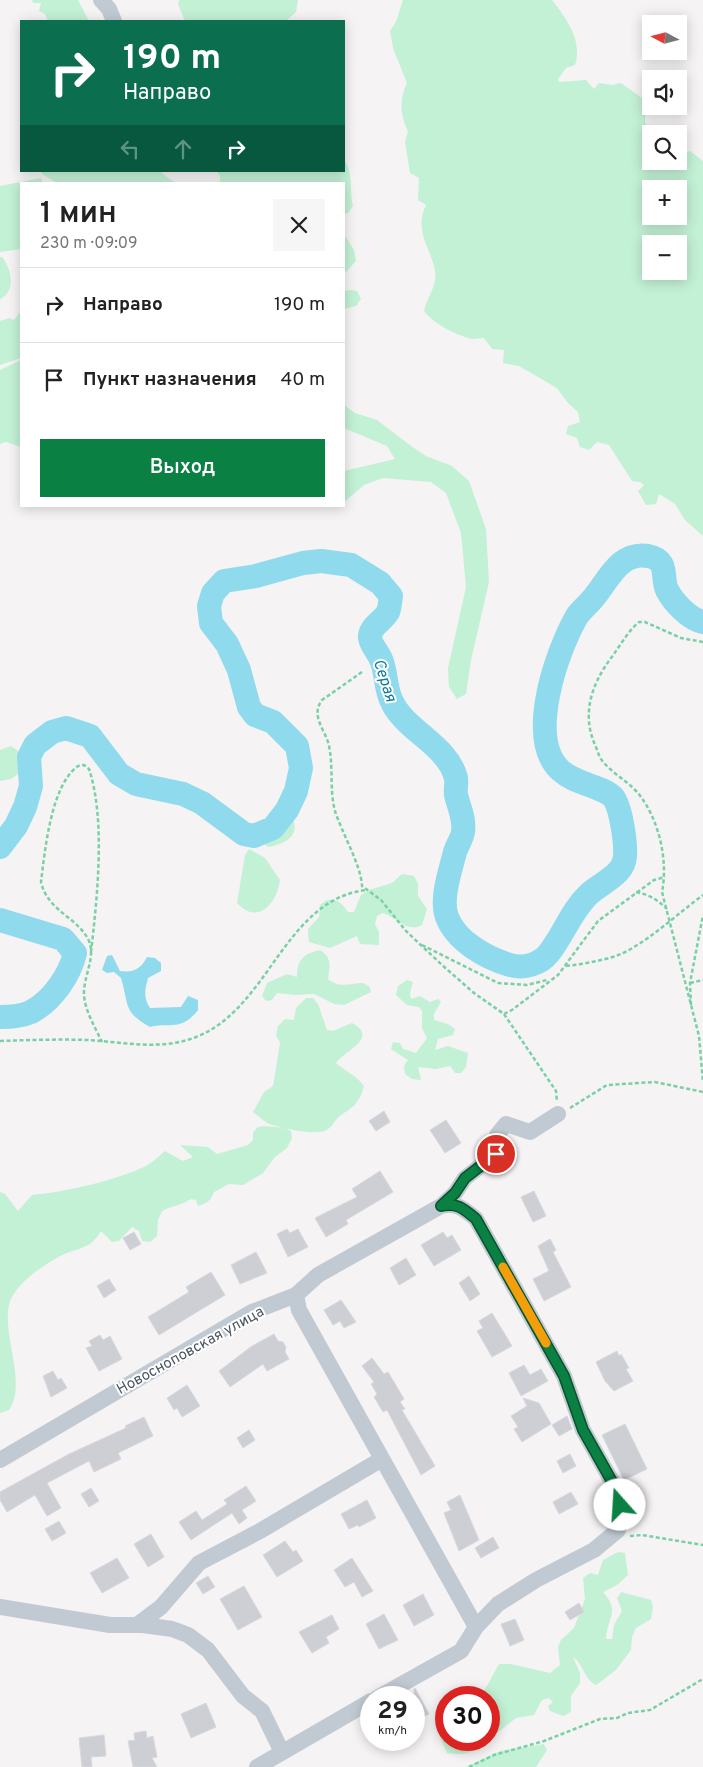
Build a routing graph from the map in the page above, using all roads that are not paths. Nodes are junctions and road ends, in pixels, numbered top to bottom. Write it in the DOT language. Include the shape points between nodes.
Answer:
graph roads {
  1 [pos="101,0"];
  2 [pos="114,20"];
  3 [pos="558,1114"];
  4 [pos="441,1206"];
  5 [pos="296,1296"];
  6 [pos="382,1459"];
  7 [pos="0,1460"];
  8 [pos="0,1607"];
  9 [pos="137,1625"];
  10 [pos="476,1627"];
  11 [pos="399,1686"];
  12 [pos="360,1707"];
  13 [pos="282,1752"];
  14 [pos="257,1767"];
  1 -- 2 [label="street" via="110,9"];
  3 -- 4 [label="street, Новосноповская улица" via="530,1132 506,1124 497,1135 496,1154 465,1178"];
  4 -- 5 [label="street, Новосноповская улица" via="318,1275"];
  4 -- 10 [label="street" via="462,1207 476,1219 564,1376 583,1430 619,1494 621,1517 618,1530 594,1550 498,1604"];
  5 -- 6 [label="street" via="299,1310"];
  5 -- 7 [label="street, Новосноповская улица" via="252,1312"];
  6 -- 9 [label="street" via="260,1531 199,1562 161,1607"];
  6 -- 10 [label="street"];
  8 -- 9 [label="street" via="110,1625"];
  9 -- 13 [label="street" via="172,1629 188,1635 208,1650 244,1696 262,1711"];
  10 -- 11 [label="street" via="462,1651"];
  12 -- 13 [label="street"];
  13 -- 14 [label="street"];
}
